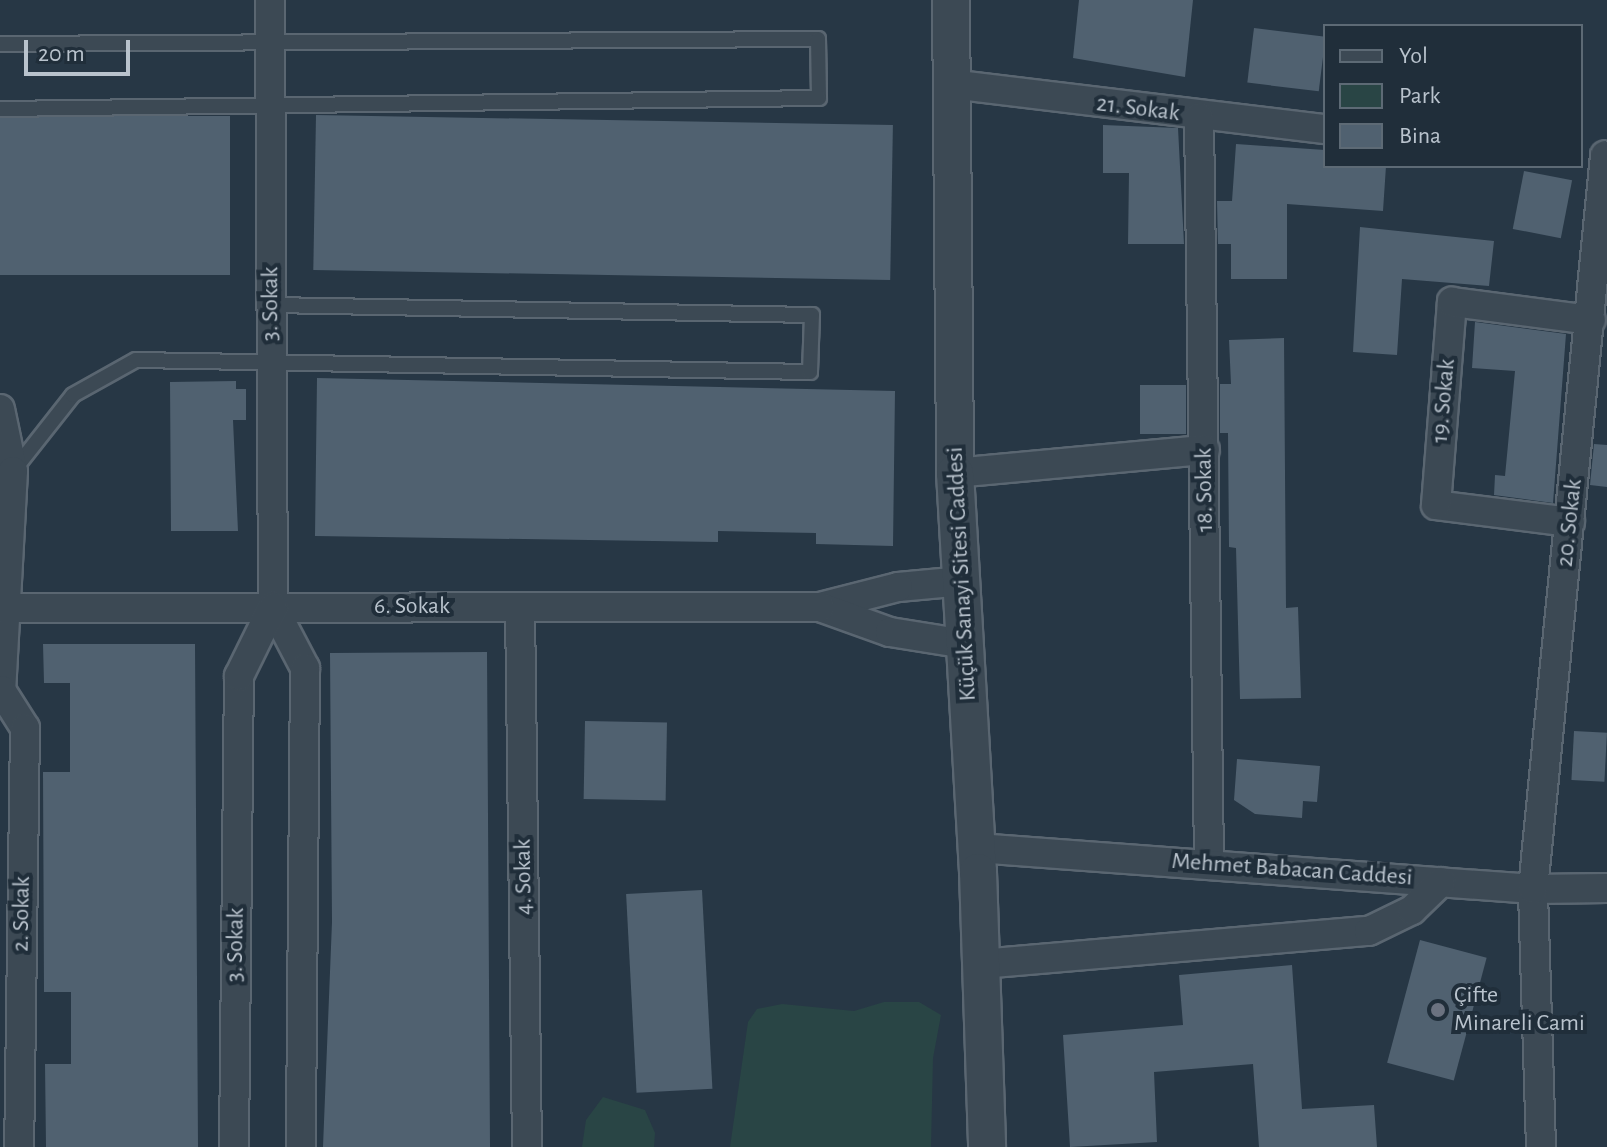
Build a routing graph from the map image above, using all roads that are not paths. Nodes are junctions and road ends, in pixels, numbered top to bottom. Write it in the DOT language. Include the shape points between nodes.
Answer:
graph roads {
  1 [pos="270,0"];
  2 [pos="951,0"];
  3 [pos="270,42"];
  4 [pos="0,44"];
  5 [pos="951,84"];
  6 [pos="270,105"];
  7 [pos="0,109"];
  8 [pos="1199,117"];
  9 [pos="1323,129"];
  10 [pos="1598,156"];
  11 [pos="271,305"];
  12 [pos="1591,320"];
  13 [pos="271,364"];
  14 [pos="0,409"];
  15 [pos="1205,450"];
  16 [pos="13,471"];
  17 [pos="955,473"];
  18 [pos="1570,522"];
  19 [pos="963,581"];
  20 [pos="273,607"];
  21 [pos="520,607"];
  22 [pos="820,607"];
  23 [pos="4,608"];
  24 [pos="965,644"];
  25 [pos="1,691"];
  26 [pos="977,848"];
  27 [pos="1209,863"];
  28 [pos="1441,882"];
  29 [pos="1607,888"];
  30 [pos="1533,889"];
  31 [pos="981,964"];
  32 [pos="19,1147"];
  33 [pos="234,1147"];
  34 [pos="301,1147"];
  35 [pos="527,1147"];
  36 [pos="987,1147"];
  37 [pos="1541,1147"];
  1 -- 3 [label="street, 3. Sokak"];
  2 -- 5 [label="street, Küçük Sanayi Sitesi Caddesi"];
  3 -- 4 [label="lane"];
  3 -- 6 [label="street, 3. Sokak"];
  3 -- 6 [label="lane" via="818,39 819,98"];
  5 -- 8 [label="street, 21. Sokak"];
  5 -- 17 [label="street, Küçük Sanayi Sitesi Caddesi"];
  6 -- 7 [label="lane"];
  6 -- 11 [label="street, 3. Sokak"];
  8 -- 9 [label="street, 21. Sokak"];
  8 -- 15 [label="street, 18. Sokak"];
  10 -- 12 [label="street, 20. Sokak"];
  11 -- 13 [label="street, 3. Sokak"];
  11 -- 13 [label="lane" via="812,315 810,372"];
  12 -- 18 [label="street, 20. Sokak"];
  12 -- 18 [label="street, 19. Sokak" via="1452,302 1436,505"];
  13 -- 16 [label="lane" via="136,360 117,367 73,395"];
  13 -- 20 [label="street, 3. Sokak"];
  14 -- 16 [label="street"];
  15 -- 17 [label="street"];
  15 -- 27 [label="street, 18. Sokak"];
  16 -- 23 [label="street"];
  17 -- 19 [label="street, Küçük Sanayi Sitesi Caddesi"];
  18 -- 30 [label="street, 20. Sokak"];
  19 -- 22 [label="street" via="898,587"];
  19 -- 24 [label="street, Küçük Sanayi Sitesi Caddesi"];
  20 -- 21 [label="street, 6. Sokak"];
  20 -- 23 [label="street, 6. Sokak"];
  20 -- 33 [label="street, 3. Sokak" via="239,676"];
  20 -- 34 [label="street, 3. Sokak" via="305,668"];
  21 -- 22 [label="street, 6. Sokak"];
  21 -- 35 [label="street, 4. Sokak"];
  22 -- 24 [label="street" via="890,632"];
  23 -- 25 [label="street"];
  24 -- 26 [label="street, Küçük Sanayi Sitesi Caddesi"];
  25 -- 32 [label="street, 2. Sokak" via="25,728"];
  26 -- 27 [label="street, Mehmet Babacan Caddesi"];
  26 -- 31 [label="street, Küçük Sanayi Sitesi Caddesi"];
  27 -- 28 [label="street, Mehmet Babacan Caddesi"];
  28 -- 30 [label="street, Mehmet Babacan Caddesi"];
  28 -- 31 [label="street" via="1412,910 1369,931"];
  29 -- 30 [label="street, Mehmet Babacan Caddesi"];
  30 -- 37 [label="street, 20. Sokak"];
  31 -- 36 [label="street, Küçük Sanayi Sitesi Caddesi"];
}
